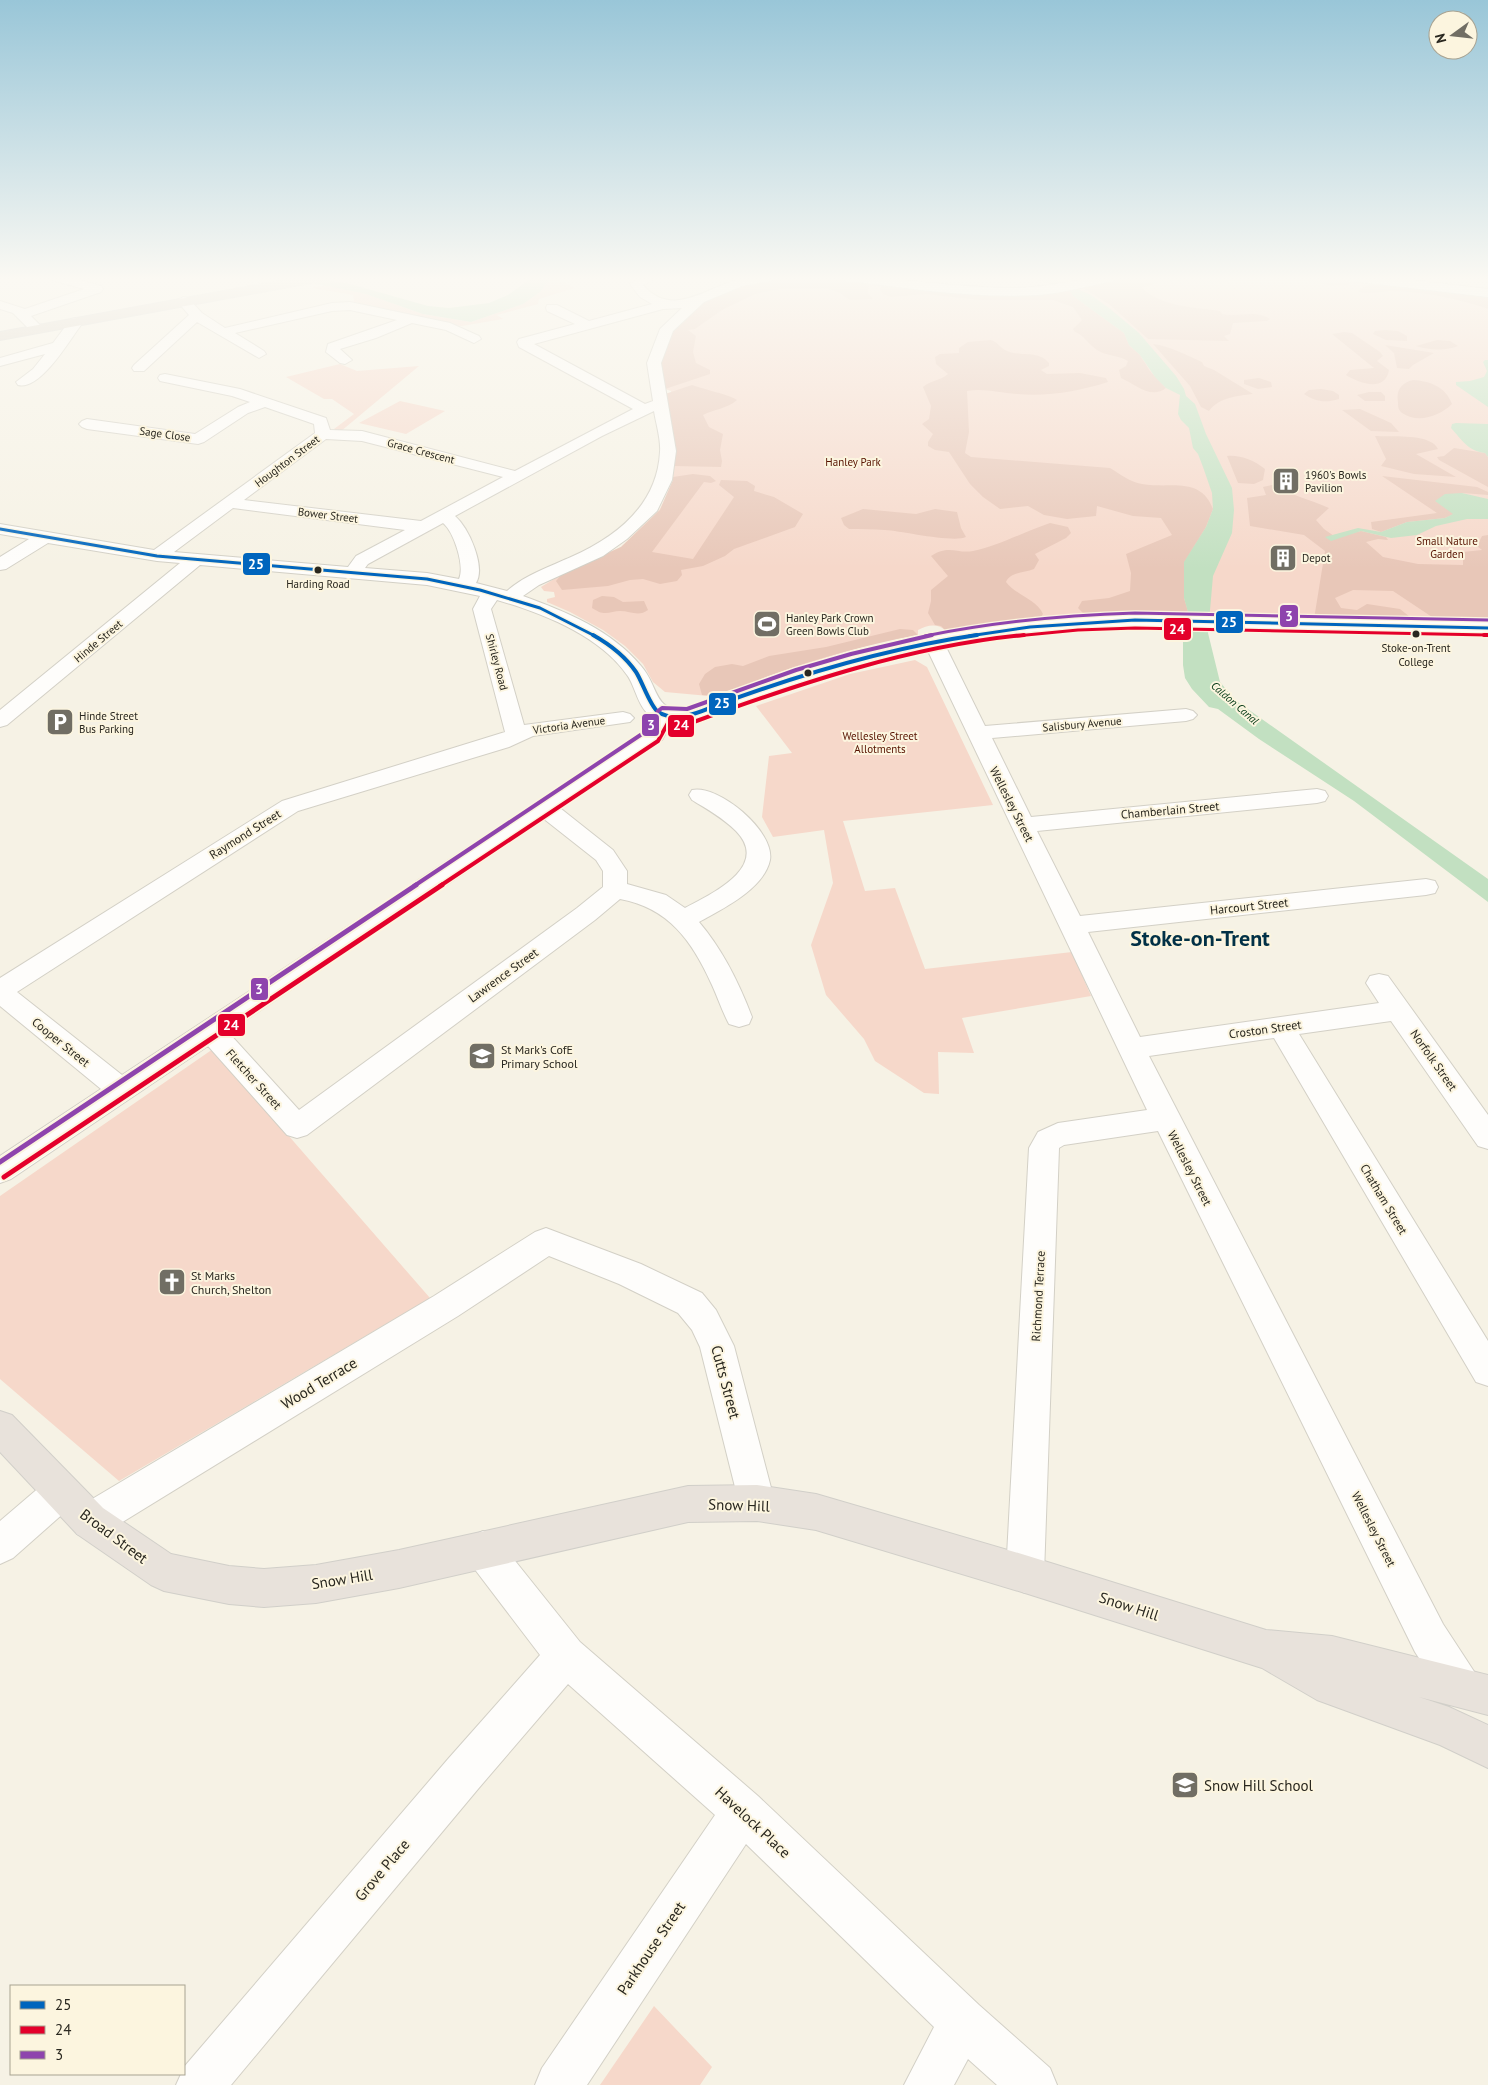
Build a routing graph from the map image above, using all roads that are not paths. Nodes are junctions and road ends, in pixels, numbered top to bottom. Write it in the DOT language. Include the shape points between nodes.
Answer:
graph roads {
  1 [pos="35,374"];
  2 [pos="586,374"];
  3 [pos="653,374"];
  4 [pos="165,378"];
  5 [pos="23,382"];
  6 [pos="264,402"];
  7 [pos="652,407"];
  8 [pos="128,418"];
  9 [pos="87,424"];
  10 [pos="114,427"];
  11 [pos="322,434"];
  12 [pos="518,476"];
  13 [pos="231,503"];
  14 [pos="445,517"];
  15 [pos="425,527"];
  16 [pos="0,529"];
  17 [pos="45,538"];
  18 [pos="157,556"];
  19 [pos="195,560"];
  20 [pos="0,565"];
  21 [pos="353,572"];
  22 [pos="501,584"];
  23 [pos="463,585"];
  24 [pos="1488,628"];
  25 [pos="934,642"];
  26 [pos="664,715"];
  27 [pos="1186,715"];
  28 [pos="623,718"];
  29 [pos="0,721"];
  30 [pos="977,734"];
  31 [pos="516,735"];
  32 [pos="700,795"];
  33 [pos="1317,796"];
  34 [pos="544,807"];
  35 [pos="1023,825"];
  36 [pos="1426,887"];
  37 [pos="615,890"];
  38 [pos="682,920"];
  39 [pos="1072,925"];
  40 [pos="1379,983"];
  41 [pos="0,991"];
  42 [pos="1398,1010"];
  43 [pos="739,1017"];
  44 [pos="1280,1026"];
  45 [pos="211,1031"];
  46 [pos="1131,1048"];
  47 [pos="122,1091"];
  48 [pos="1166,1119"];
  49 [pos="297,1127"];
  50 [pos="1488,1138"];
  51 [pos="0,1171"];
  52 [pos="546,1241"];
  53 [pos="1488,1371"];
  54 [pos="0,1427"];
  55 [pos="61,1492"];
  56 [pos="757,1503"];
  57 [pos="90,1521"];
  58 [pos="0,1545"];
  59 [pos="483,1550"];
  60 [pos="1025,1574"];
  61 [pos="229,1585"];
  62 [pos="1266,1650"];
  63 [pos="566,1656"];
  64 [pos="1474,1691"];
  65 [pos="1488,1746"];
  66 [pos="743,1811"];
  67 [pos="962,2022"];
  68 [pos="200,2085"];
  69 [pos="559,2085"];
  70 [pos="928,2085"];
  71 [pos="1033,2085"];
  1 -- 5 [label="street"];
  2 -- 7 [label="street"];
  3 -- 7 [label="street"];
  4 -- 6 [label="street, Houghton Street" via="235,392"];
  6 -- 10 [label="street, Sage Close" via="243,410 198,439"];
  6 -- 11 [label="street, Houghton Street" via="321,421"];
  7 -- 12 [label="street"];
  7 -- 22 [label="street" via="668,451 664,480 651,507 597,552 524,586"];
  8 -- 10 [label="street"];
  9 -- 10 [label="street, Sage Close"];
  11 -- 12 [label="street, Grace Crescent" via="362,436"];
  11 -- 13 [label="street, Houghton Street"];
  12 -- 14 [label="street"];
  13 -- 15 [label="street, Bower Street"];
  13 -- 18 [label="street, Houghton Street"];
  14 -- 15 [label="street"];
  14 -- 23 [label="street" via="454,523 463,541 470,572"];
  15 -- 21 [label="street" via="362,560"];
  16 -- 17 [label="street"];
  17 -- 18 [label="street"];
  17 -- 20 [label="street"];
  18 -- 19 [label="street"];
  19 -- 21 [label="street"];
  19 -- 29 [label="street, Hinde Street"];
  21 -- 23 [label="street"];
  22 -- 23 [label="street"];
  22 -- 26 [label="street" via="607,644 636,672 652,706"];
  22 -- 31 [label="street, Shirley Road" via="482,609"];
  24 -- 25 [label="street" via="1080,622"];
  25 -- 26 [label="street" via="895,649 808,673 689,716"];
  25 -- 30 [label="street, Wellesley Street"];
  26 -- 34 [label="street" via="654,735"];
  27 -- 30 [label="street, Salisbury Avenue"];
  28 -- 31 [label="street, Victoria Avenue" via="528,730"];
  30 -- 35 [label="street, Wellesley Street"];
  31 -- 41 [label="street, Raymond Street" via="290,806"];
  32 -- 38 [label="street" via="750,831 759,850 756,866 749,878 730,893"];
  33 -- 35 [label="street, Chamberlain Street"];
  34 -- 37 [label="street" via="605,855 615,871"];
  34 -- 45 [label="street"];
  35 -- 39 [label="street, Wellesley Street"];
  36 -- 39 [label="street, Harcourt Street"];
  37 -- 38 [label="street" via="662,904"];
  37 -- 49 [label="street, Lawrence Street"];
  38 -- 43 [label="street" via="713,959"];
  39 -- 46 [label="street, Wellesley Street"];
  40 -- 42 [label="street, Norfolk Street"];
  41 -- 47 [label="street, Cooper Street"];
  42 -- 44 [label="street, Croston Street"];
  42 -- 50 [label="street, Norfolk Street"];
  44 -- 46 [label="street, Croston Street"];
  44 -- 53 [label="street, Chatham Street"];
  45 -- 47 [label="street"];
  45 -- 49 [label="street, Fletcher Street"];
  46 -- 48 [label="street, Wellesley Street"];
  47 -- 51 [label="street"];
  48 -- 60 [label="street, Richmond Terrace" via="1058,1134 1048,1140 1044,1148"];
  48 -- 64 [label="street, Wellesley Street" via="1430,1638"];
  52 -- 56 [label="street, Cutts Street" via="630,1274 690,1303 704,1320 717,1346"];
  52 -- 57 [label="street, Wood Terrace" via="437,1311"];
  54 -- 55 [label="main road, Broad Street"];
  55 -- 57 [label="main road, Broad Street"];
  55 -- 58 [label="street"];
  56 -- 59 [label="main road, Snow Hill" via="688,1504"];
  56 -- 60 [label="main road, Snow Hill" via="816,1512"];
  57 -- 61 [label="main road, Broad Street" via="164,1572"];
  59 -- 61 [label="main road, Snow Hill" via="316,1584 264,1588"];
  59 -- 63 [label="street, Havelock Place"];
  60 -- 62 [label="main road, Snow Hill"];
  62 -- 64 [label="main road, Snow Hill" via="1332,1656"];
  62 -- 65 [label="main road, Snow Hill" via="1331,1686 1449,1728"];
  63 -- 66 [label="street, Havelock Place"];
  63 -- 68 [label="street, Grove Place"];
  66 -- 67 [label="street, Havelock Place"];
  66 -- 69 [label="street, Parkhouse Street"];
  67 -- 70 [label="street"];
  67 -- 71 [label="street, Havelock Place"];
}
